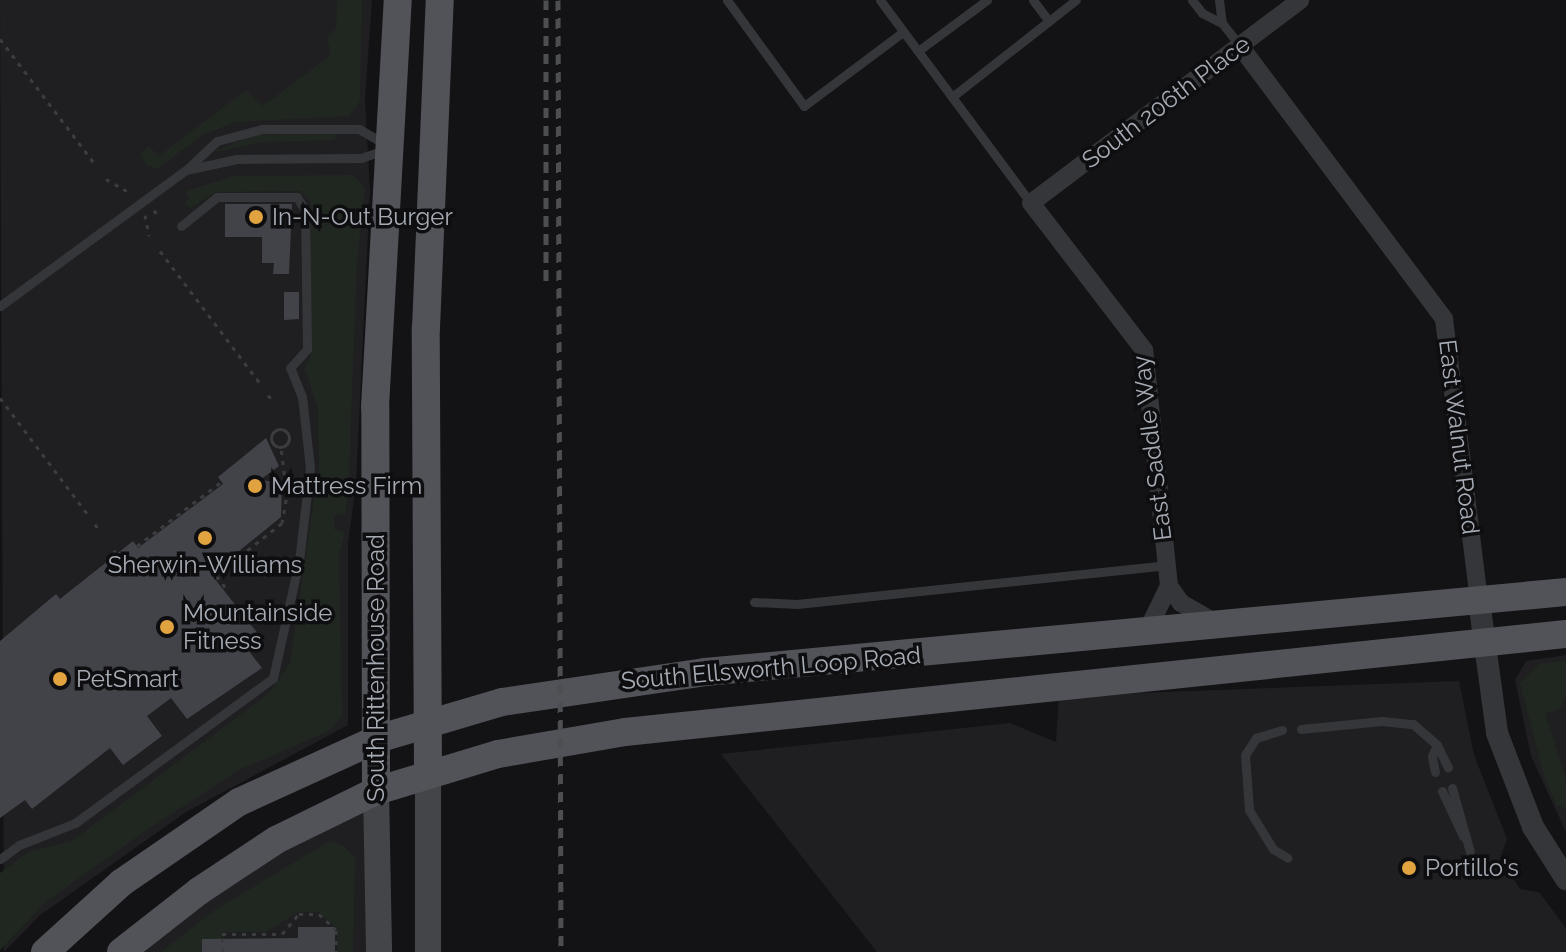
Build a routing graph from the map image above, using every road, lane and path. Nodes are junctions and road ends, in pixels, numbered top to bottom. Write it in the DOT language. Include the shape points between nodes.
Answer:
graph roads {
  1 [pos="398,0"];
  2 [pos="440,0"];
  3 [pos="727,0"];
  4 [pos="880,0"];
  5 [pos="987,0"];
  6 [pos="1033,0"];
  7 [pos="1076,0"];
  8 [pos="1192,0"];
  9 [pos="1219,0"];
  10 [pos="1300,0"];
  11 [pos="1049,21"];
  12 [pos="1222,23"];
  13 [pos="903,32"];
  14 [pos="0,39"];
  15 [pos="1240,46"];
  16 [pos="918,51"];
  17 [pos="952,97"];
  18 [pos="392,147"];
  19 [pos="434,150"];
  20 [pos="94,163"];
  21 [pos="186,170"];
  22 [pos="106,179"];
  23 [pos="127,191"];
  24 [pos="1031,203"];
  25 [pos="142,212"];
  26 [pos="181,226"];
  27 [pos="149,236"];
  28 [pos="160,251"];
  29 [pos="0,306"];
  30 [pos="262,386"];
  31 [pos="268,395"];
  32 [pos="0,398"];
  33 [pos="272,400"];
  34 [pos="287,422"];
  35 [pos="283,430"];
  36 [pos="281,448"];
  37 [pos="221,482"];
  38 [pos="89,516"];
  39 [pos="95,524"];
  40 [pos="99,530"];
  41 [pos="137,546"];
  42 [pos="1166,565"];
  43 [pos="1169,586"];
  44 [pos="225,587"];
  45 [pos="1566,592"];
  46 [pos="1479,601"];
  47 [pos="754,602"];
  48 [pos="1220,625"];
  49 [pos="1146,633"];
  50 [pos="1566,634"];
  51 [pos="1485,642"];
  52 [pos="428,722"];
  53 [pos="1301,729"];
  54 [pos="1282,730"];
  55 [pos="377,739"];
  56 [pos="1437,745"];
  57 [pos="1448,768"];
  58 [pos="428,771"];
  59 [pos="1435,772"];
  60 [pos="1447,790"];
  61 [pos="376,791"];
  62 [pos="1470,852"];
  63 [pos="1288,858"];
  64 [pos="0,859"];
  65 [pos="1566,879"];
  66 [pos="45,952"];
  67 [pos="121,952"];
  68 [pos="223,952"];
  69 [pos="336,952"];
  70 [pos="379,952"];
  71 [pos="428,952"];
  1 -- 18 [label="main road, South Rittenhouse Road"];
  2 -- 19 [label="main road, South Rittenhouse Road"];
  3 -- 13 [label="lane" via="804,106"];
  4 -- 13 [label="lane"];
  5 -- 16 [label="lane"];
  6 -- 11 [label="lane"];
  7 -- 11 [label="lane"];
  8 -- 12 [label="lane" via="1202,13"];
  9 -- 12 [label="lane"];
  10 -- 15 [label="street, South 206th Place"];
  11 -- 17 [label="lane"];
  12 -- 15 [label="lane"];
  13 -- 16 [label="lane"];
  14 -- 20 [label="path"];
  15 -- 24 [label="street, South 206th Place"];
  15 -- 46 [label="street, East Walnut Road" via="1444,319"];
  16 -- 17 [label="lane"];
  17 -- 24 [label="lane"];
  18 -- 19 [label="main road"];
  18 -- 21 [label="lane" via="361,158 237,159"];
  18 -- 21 [label="lane" via="359,129 262,129 217,141"];
  18 -- 55 [label="main road, South Rittenhouse Road" via="375,407"];
  19 -- 52 [label="main road, South Rittenhouse Road" via="425,389"];
  21 -- 29 [label="lane"];
  22 -- 23 [label="path"];
  24 -- 42 [label="street, East Saddle Way" via="1144,350"];
  25 -- 27 [label="path"];
  26 -- 64 [label="lane" via="217,197 297,197 303,202 307,349 290,368 302,397 310,468 299,561 273,678 75,823 19,845"];
  28 -- 30 [label="path"];
  31 -- 33 [label="path"];
  32 -- 38 [label="path"];
  34 -- 35 [label="path"];
  35 -- 36 [label="path" via="290,440"];
  35 -- 36 [label="path" via="273,433 272,444"];
  36 -- 44 [label="path" via="287,494 282,523 216,575"];
  37 -- 41 [label="path"];
  39 -- 40 [label="path"];
  42 -- 43 [label="street, East Saddle Way"];
  42 -- 47 [label="lane" via="797,604"];
  43 -- 48 [label="street" via="1181,603"];
  43 -- 49 [label="street"];
  45 -- 46 [label="main road, South Ellsworth Loop Road"];
  46 -- 48 [label="main road, South Ellsworth Loop Road"];
  46 -- 51 [label="street, East Walnut Road"];
  48 -- 49 [label="main road, South Ellsworth Loop Road"];
  49 -- 52 [label="main road, South Ellsworth Loop Road" via="620,681 502,702"];
  50 -- 51 [label="main road, South Ellsworth Loop Road"];
  51 -- 58 [label="main road, South Ellsworth Loop Road" via="625,732"];
  51 -- 65 [label="street, East Walnut Road" via="1497,733 1533,827"];
  52 -- 55 [label="main road, South Ellsworth Loop Road"];
  52 -- 58 [label="main road, South Rittenhouse Road"];
  53 -- 56 [label="lane" via="1382,721 1413,724"];
  54 -- 63 [label="lane" via="1256,738 1245,755 1249,810 1273,849"];
  55 -- 61 [label="main road, South Rittenhouse Road"];
  55 -- 66 [label="main road, South Ellsworth Loop Road" via="273,784 198,828 97,902"];
  56 -- 57 [label="lane"];
  56 -- 59 [label="lane" via="1432,756"];
  58 -- 61 [label="main road, South Ellsworth Loop Road"];
  58 -- 71 [label="main road, South Rittenhouse Road"];
  60 -- 62 [label="lane"];
  61 -- 67 [label="main road, South Ellsworth Loop Road" via="236,866"];
  61 -- 70 [label="main road, South Rittenhouse Road"];
  68 -- 69 [label="path" via="222,934 282,934 299,914 319,914 336,930"];
}
